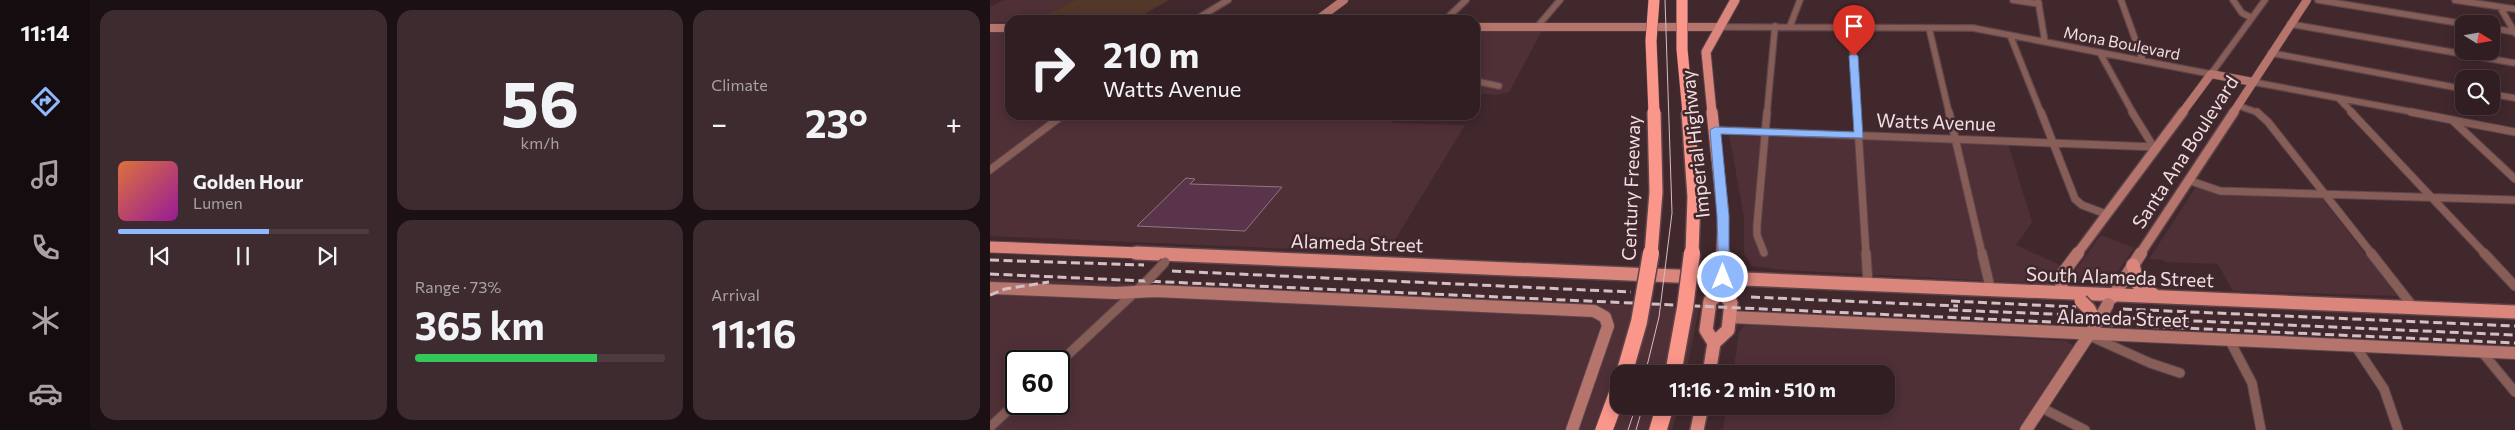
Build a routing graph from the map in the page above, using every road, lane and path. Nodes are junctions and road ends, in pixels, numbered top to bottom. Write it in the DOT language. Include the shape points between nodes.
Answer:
graph roads {
  1 [pos="1228,0"];
  2 [pos="1344,0"];
  3 [pos="1466,0"];
  4 [pos="1560,0"];
  5 [pos="1654,0"];
  6 [pos="1682,0"];
  7 [pos="1691,0"];
  8 [pos="1735,0"];
  9 [pos="1800,0"];
  10 [pos="2013,0"];
  11 [pos="2121,0"];
  12 [pos="2233,0"];
  13 [pos="2265,0"];
  14 [pos="2307,0"];
  15 [pos="2318,0"];
  16 [pos="2455,0"];
  17 [pos="2038,2"];
  18 [pos="2500,7"];
  19 [pos="2515,9"];
  20 [pos="1203,15"];
  21 [pos="1324,15"];
  22 [pos="1450,15"];
  23 [pos="2252,18"];
  24 [pos="2455,22"];
  25 [pos="2290,24"];
  26 [pos="1774,26"];
  27 [pos="1790,26"];
  28 [pos="1480,27"];
  29 [pos="1537,27"];
  30 [pos="1719,27"];
  31 [pos="1851,27"];
  32 [pos="990,28"];
  33 [pos="1005,28"];
  34 [pos="1929,28"];
  35 [pos="1680,30"];
  36 [pos="2500,30"];
  37 [pos="2515,32"];
  38 [pos="2010,35"];
  39 [pos="2045,42"];
  40 [pos="2100,53"];
  41 [pos="2271,53"];
  42 [pos="2143,61"];
  43 [pos="2515,62"];
  44 [pos="2211,74"];
  45 [pos="1480,82"];
  46 [pos="2253,82"];
  47 [pos="1499,86"];
  48 [pos="2455,87"];
  49 [pos="2500,96"];
  50 [pos="2338,98"];
  51 [pos="2515,98"];
  52 [pos="2239,106"];
  53 [pos="1056,120"];
  54 [pos="2452,120"];
  55 [pos="1715,130"];
  56 [pos="1766,132"];
  57 [pos="2515,132"];
  58 [pos="1860,136"];
  59 [pos="1954,140"];
  60 [pos="2051,142"];
  61 [pos="2156,147"];
  62 [pos="990,170"];
  63 [pos="2515,179"];
  64 [pos="2188,180"];
  65 [pos="2325,194"];
  66 [pos="2433,198"];
  67 [pos="2515,200"];
  68 [pos="2106,214"];
  69 [pos="990,247"];
  70 [pos="1764,253"];
  71 [pos="1168,258"];
  72 [pos="2133,265"];
  73 [pos="1723,277"];
  74 [pos="1868,284"];
  75 [pos="2515,286"];
  76 [pos="990,288"];
  77 [pos="1991,290"];
  78 [pos="1136,291"];
  79 [pos="1722,291"];
  80 [pos="2063,293"];
  81 [pos="2163,298"];
  82 [pos="2111,300"];
  83 [pos="2414,308"];
  84 [pos="2515,312"];
  85 [pos="1730,317"];
  86 [pos="2094,324"];
  87 [pos="2230,342"];
  88 [pos="1714,343"];
  89 [pos="2356,347"];
  90 [pos="2482,352"];
  91 [pos="1070,353"];
  92 [pos="2515,353"];
  93 [pos="1626,365"];
  94 [pos="1675,365"];
  95 [pos="1710,365"];
  96 [pos="2180,373"];
  97 [pos="2515,392"];
  98 [pos="2040,407"];
  99 [pos="1005,413"];
  100 [pos="1610,414"];
  101 [pos="1662,415"];
  102 [pos="1700,415"];
  103 [pos="990,427"];
  104 [pos="1572,430"];
  105 [pos="1604,430"];
  106 [pos="1658,430"];
  107 [pos="1697,430"];
  108 [pos="2026,430"];
  109 [pos="2084,430"];
  110 [pos="2261,430"];
  111 [pos="2398,430"];
  1 -- 20 [label="street"];
  2 -- 21 [label="street"];
  3 -- 22 [label="street"];
  4 -- 29 [label="street"];
  5 -- 93 [label="highway, Century Freeway, bridge" via="1652,47 1656,163 1653,252"];
  6 -- 35 [label="highway, bridge"];
  7 -- 35 [label="highway"];
  8 -- 30 [label="main road, Imperial Highway"];
  9 -- 27 [label="street"];
  10 -- 17 [label="street"];
  11 -- 42 [label="street"];
  12 -- 23 [label="street" via="2242,13"];
  13 -- 23 [label="street, Santa Ana Boulevard"];
  14 -- 25 [label="street, Santa Ana Boulevard"];
  15 -- 24 [label="street"];
  16 -- 18 [label="street"];
  17 -- 39 [label="street"];
  18 -- 19 [label="street"];
  18 -- 37 [label="street"];
  23 -- 44 [label="street, Santa Ana Boulevard"];
  25 -- 41 [label="street, Santa Ana Boulevard"];
  25 -- 43 [label="street"];
  26 -- 27 [label="street, Mona Boulevard"];
  26 -- 30 [label="street, Mona Boulevard"];
  26 -- 56 [label="street"];
  27 -- 31 [label="street, Mona Boulevard"];
  28 -- 29 [label="street"];
  29 -- 30 [label="street"];
  30 -- 55 [label="main road, Imperial Highway" via="1706,52"];
  31 -- 34 [label="street, Mona Boulevard"];
  31 -- 58 [label="street"];
  32 -- 33 [label="street"];
  34 -- 38 [label="street, Mona Boulevard" via="1973,28"];
  34 -- 59 [label="street"];
  35 -- 94 [label="highway, bridge" via="1692,151 1694,233 1691,274"];
  36 -- 37 [label="street"];
  38 -- 39 [label="street, Mona Boulevard"];
  38 -- 60 [label="street"];
  39 -- 40 [label="street, Mona Boulevard"];
  40 -- 42 [label="street, Mona Boulevard"];
  40 -- 61 [label="street" via="2148,141"];
  41 -- 46 [label="street, Santa Ana Boulevard"];
  41 -- 48 [label="street"];
  42 -- 44 [label="street, Mona Boulevard"];
  44 -- 46 [label="street, Mona Boulevard"];
  44 -- 61 [label="street, Santa Ana Boulevard"];
  45 -- 47 [label="street"];
  46 -- 50 [label="street, Mona Boulevard"];
  46 -- 52 [label="street, Santa Ana Boulevard"];
  49 -- 51 [label="street"];
  50 -- 54 [label="street, Mona Boulevard"];
  50 -- 66 [label="street"];
  52 -- 64 [label="street, Santa Ana Boulevard"];
  52 -- 65 [label="street" via="2259,113 2268,122"];
  53 -- 62 [label="street"];
  54 -- 57 [label="street, Mona Boulevard"];
  54 -- 63 [label="street"];
  55 -- 56 [label="street, Watts Avenue"];
  55 -- 73 [label="main road, Imperial Highway" via="1723,216"];
  56 -- 58 [label="street, Watts Avenue"];
  56 -- 70 [label="street" via="1757,225"];
  58 -- 59 [label="street, Watts Avenue"];
  58 -- 74 [label="street"];
  59 -- 60 [label="street, Watts Avenue"];
  59 -- 77 [label="street"];
  60 -- 61 [label="street, Watts Avenue"];
  60 -- 68 [label="street" via="2075,199"];
  61 -- 68 [label="street, Santa Ana Boulevard"];
  64 -- 65 [label="street" via="2220,191"];
  64 -- 72 [label="street, Santa Ana Boulevard"];
  65 -- 66 [label="street"];
  65 -- 83 [label="street"];
  66 -- 67 [label="street"];
  66 -- 75 [label="street"];
  68 -- 80 [label="street, Santa Ana Boulevard" via="2060,277"];
  69 -- 71 [label="main road, Alameda Street"];
  71 -- 73 [label="main road, Alameda Street"];
  71 -- 78 [label="street, bridge"];
  72 -- 81 [label="main road" via="2141,288"];
  72 -- 82 [label="street, Santa Ana Boulevard"];
  73 -- 74 [label="main road, South Alameda Street"];
  73 -- 79 [label="main road, Imperial Highway"];
  74 -- 77 [label="main road, South Alameda Street"];
  76 -- 78 [label="street"];
  77 -- 80 [label="main road, South Alameda Street"];
  78 -- 91 [label="street"];
  78 -- 104 [label="street" via="1594,311 1605,317 1608,326"];
  79 -- 85 [label="main road, Imperial Highway" via="1732,303"];
  79 -- 88 [label="main road" via="1710,301 1706,330"];
  80 -- 82 [label="main road, South Alameda Street"];
  80 -- 86 [label="main road, bridge" via="2081,301 2089,309"];
  81 -- 82 [label="main road, South Alameda Street"];
  81 -- 83 [label="main road, South Alameda Street"];
  82 -- 86 [label="street, Santa Ana Boulevard, bridge"];
  83 -- 84 [label="main road, South Alameda Street"];
  85 -- 86 [label="street, Alameda Street"];
  85 -- 88 [label="main road" via="1728,330"];
  86 -- 87 [label="street, Alameda Street"];
  86 -- 96 [label="street" via="2150,363"];
  86 -- 98 [label="street, Santa Ana Boulevard"];
  87 -- 89 [label="street, Alameda Street"];
  87 -- 110 [label="street" via="2252,383"];
  88 -- 95 [label="main road"];
  89 -- 90 [label="street, Alameda Street"];
  89 -- 111 [label="street" via="2384,389"];
  90 -- 92 [label="street, Alameda Street"];
  90 -- 97 [label="street"];
  98 -- 108 [label="street, Santa Ana Boulevard"];
  98 -- 109 [label="street"];
  99 -- 103 [label="street"];
  100 -- 105 [label="highway"];
  101 -- 106 [label="highway"];
  102 -- 107 [label="main road"];
}
